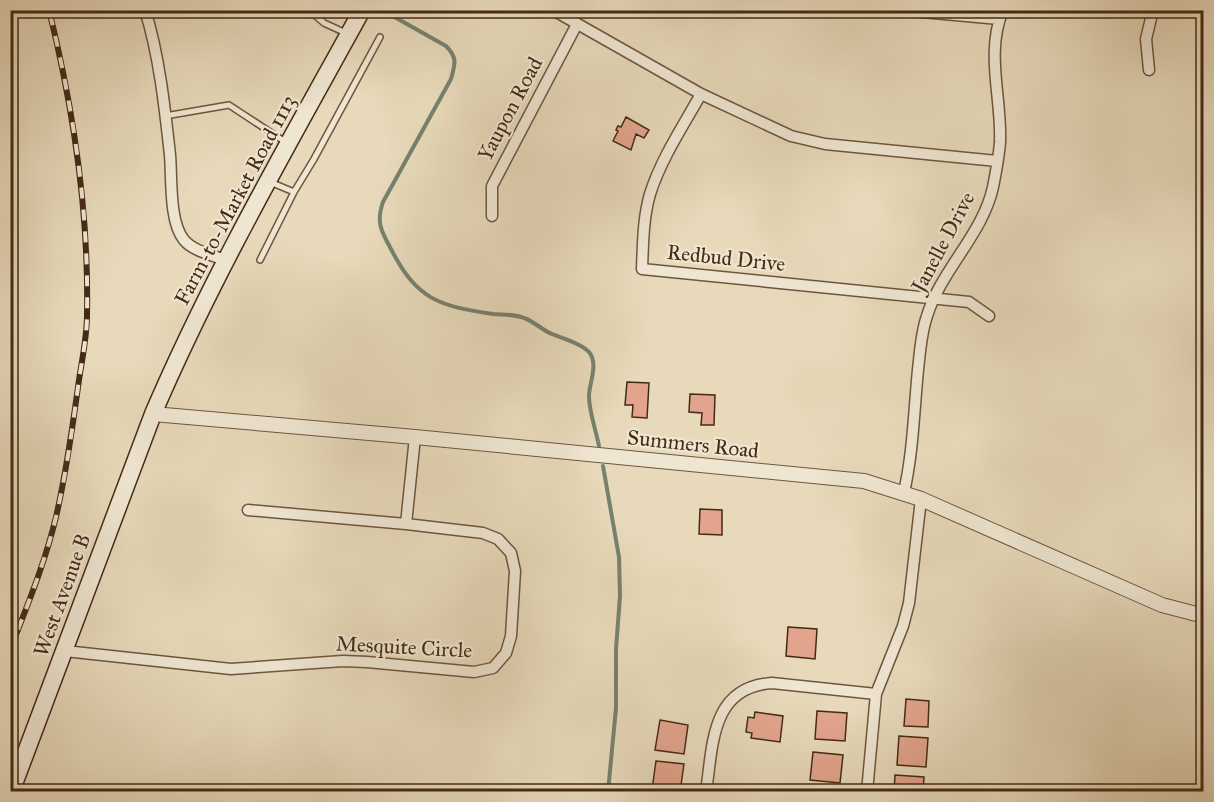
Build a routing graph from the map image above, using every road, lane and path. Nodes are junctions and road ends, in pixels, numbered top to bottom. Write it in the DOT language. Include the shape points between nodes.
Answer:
graph roads {
  1 [pos="146,10"];
  2 [pos="309,10"];
  3 [pos="362,10"];
  4 [pos="553,10"];
  5 [pos="900,10"];
  6 [pos="1153,10"];
  7 [pos="1001,15"];
  8 [pos="577,24"];
  9 [pos="349,34"];
  10 [pos="380,38"];
  11 [pos="1149,70"];
  12 [pos="701,94"];
  13 [pos="164,116"];
  14 [pos="289,144"];
  15 [pos="997,161"];
  16 [pos="268,182"];
  17 [pos="294,192"];
  18 [pos="492,216"];
  19 [pos="225,260"];
  20 [pos="260,260"];
  21 [pos="933,298"];
  22 [pos="989,316"];
  23 [pos="153,414"];
  24 [pos="415,437"];
  25 [pos="904,492"];
  26 [pos="921,499"];
  27 [pos="248,510"];
  28 [pos="406,524"];
  29 [pos="1203,616"];
  30 [pos="65,651"];
  31 [pos="876,694"];
  32 [pos="10,792"];
  33 [pos="706,792"];
  34 [pos="867,792"];
  1 -- 13 [label="street"];
  2 -- 9 [label="lane" via="324,23"];
  3 -- 9 [label="main road, Farm-to-Market Road 1113"];
  4 -- 8 [label="street"];
  5 -- 7 [label="street"];
  6 -- 11 [label="street" via="1146,39"];
  7 -- 15 [label="street, Janelle Drive" via="994,63 1000,141"];
  8 -- 12 [label="street"];
  8 -- 18 [label="street, Yaupon Road" via="492,186"];
  9 -- 14 [label="main road, Farm-to-Market Road 1113"];
  10 -- 17 [label="lane"];
  12 -- 15 [label="street" via="790,136 825,144"];
  12 -- 21 [label="street, Redbud Drive" via="650,195 643,229 642,269"];
  13 -- 14 [label="lane" via="229,105"];
  13 -- 19 [label="street" via="175,221 184,240"];
  14 -- 16 [label="main road, Farm-to-Market Road 1113"];
  15 -- 21 [label="street, Janelle Drive" via="993,189 982,215"];
  16 -- 17 [label="lane"];
  16 -- 19 [label="main road, Farm-to-Market Road 1113"];
  17 -- 20 [label="lane"];
  19 -- 23 [label="main road, Farm-to-Market Road 1113"];
  21 -- 22 [label="street, Redbud Drive" via="969,302"];
  21 -- 25 [label="street, Janelle Drive" via="921,349"];
  23 -- 24 [label="street, Summers Road"];
  23 -- 30 [label="main road, West Avenue B"];
  24 -- 25 [label="street, Summers Road" via="864,481"];
  24 -- 28 [label="street"];
  25 -- 26 [label="street, Summers Road"];
  26 -- 29 [label="street, Summers Road" via="1162,605"];
  26 -- 31 [label="street" via="909,603"];
  27 -- 28 [label="street, Mesquite Circle"];
  28 -- 30 [label="street, Mesquite Circle" via="490,535 511,553 515,571 510,645 493,668 474,672 343,661 231,669"];
  30 -- 32 [label="main road, West Avenue B"];
  31 -- 33 [label="street" via="772,683 740,693 722,711"];
  31 -- 34 [label="street"];
}
